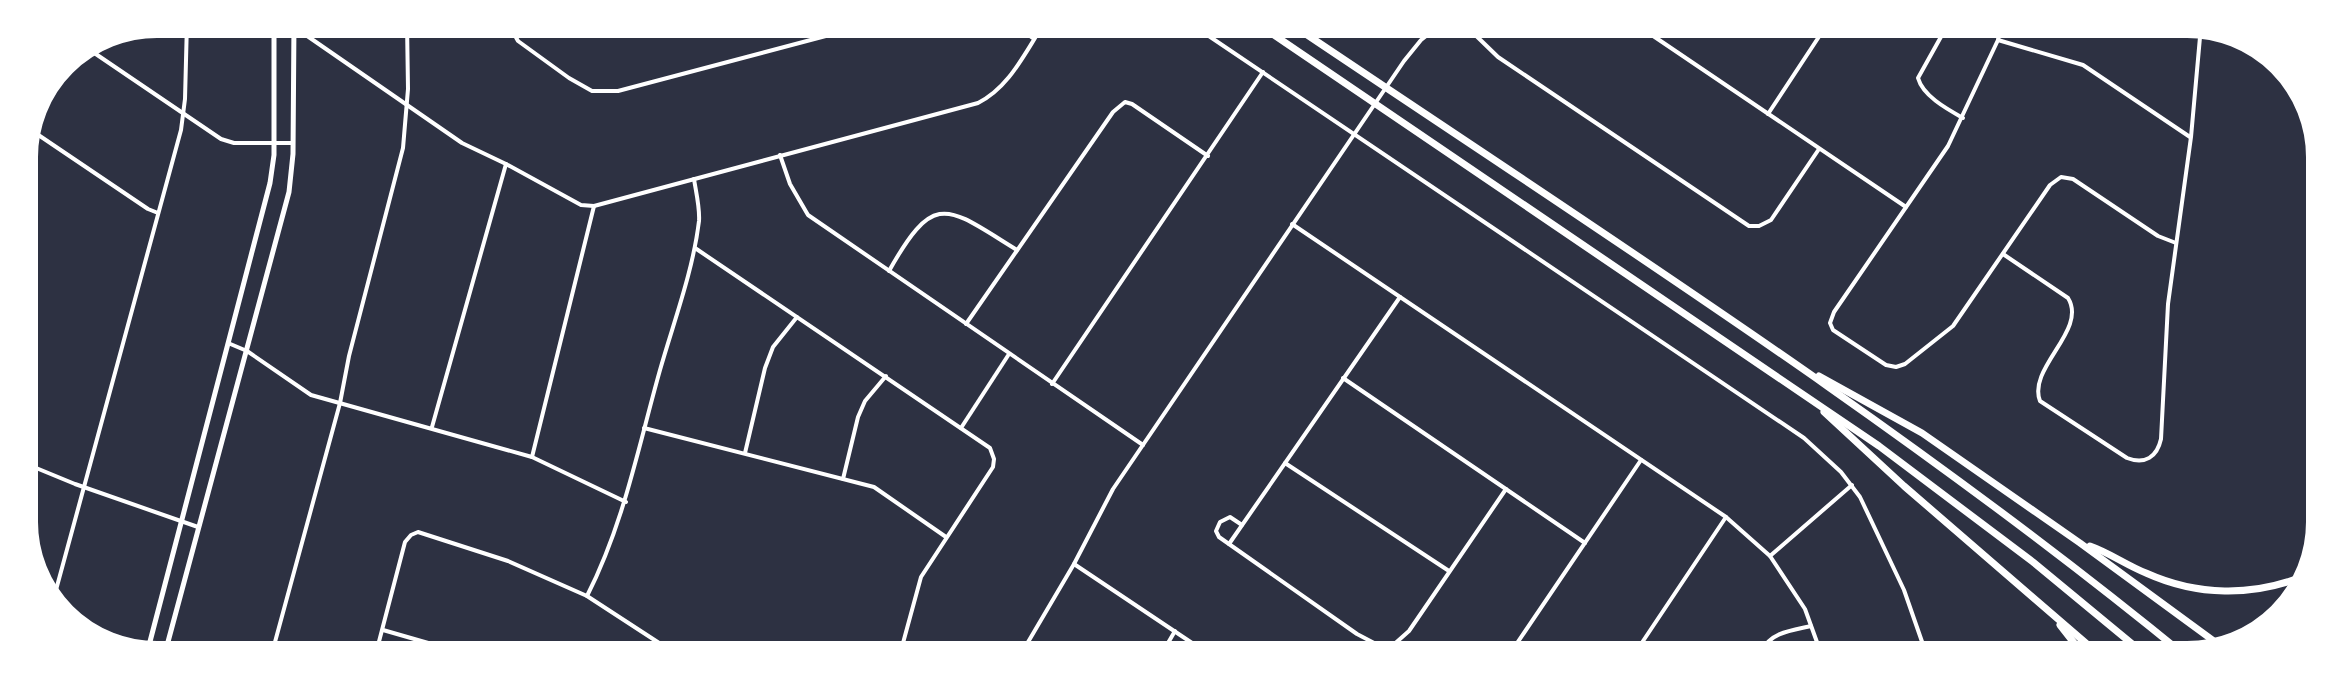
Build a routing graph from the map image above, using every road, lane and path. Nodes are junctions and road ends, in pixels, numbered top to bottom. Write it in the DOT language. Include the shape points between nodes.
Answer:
graph roads {
  1 [pos="187,36"];
  2 [pos="274,36"];
  3 [pos="294,36"];
  4 [pos="311,36"];
  5 [pos="407,36"];
  6 [pos="515,36"];
  7 [pos="826,36"];
  8 [pos="1031,36"];
  9 [pos="1209,36"];
  10 [pos="1276,36"];
  11 [pos="1309,36"];
  12 [pos="1426,36"];
  13 [pos="1476,36"];
  14 [pos="1653,36"];
  15 [pos="1819,36"];
  16 [pos="1941,36"];
  17 [pos="1999,36"];
  18 [pos="2200,37"];
  19 [pos="1034,38"];
  20 [pos="1998,40"];
  21 [pos="95,53"];
  22 [pos="1263,72"];
  23 [pos="407,105"];
  24 [pos="1768,114"];
  25 [pos="184,115"];
  26 [pos="1963,118"];
  27 [pos="38,135"];
  28 [pos="1355,135"];
  29 [pos="2191,137"];
  30 [pos="274,143"];
  31 [pos="294,143"];
  32 [pos="1819,149"];
  33 [pos="780,155"];
  34 [pos="1208,156"];
  35 [pos="506,164"];
  36 [pos="694,179"];
  37 [pos="594,206"];
  38 [pos="1906,207"];
  39 [pos="158,213"];
  40 [pos="1292,224"];
  41 [pos="2176,243"];
  42 [pos="695,248"];
  43 [pos="1017,250"];
  44 [pos="2003,254"];
  45 [pos="889,271"];
  46 [pos="1400,297"];
  47 [pos="797,317"];
  48 [pos="966,324"];
  49 [pos="228,343"];
  50 [pos="247,351"];
  51 [pos="1009,354"];
  52 [pos="1780,354"];
  53 [pos="886,376"];
  54 [pos="1343,378"];
  55 [pos="1052,384"];
  56 [pos="1806,395"];
  57 [pos="340,403"];
  58 [pos="432,428"];
  59 [pos="644,428"];
  60 [pos="961,428"];
  61 [pos="1143,445"];
  62 [pos="745,453"];
  63 [pos="532,457"];
  64 [pos="1641,460"];
  65 [pos="1285,463"];
  66 [pos="36,468"];
  67 [pos="843,479"];
  68 [pos="1852,485"];
  69 [pos="84,487"];
  70 [pos="1506,489"];
  71 [pos="626,502"];
  72 [pos="1726,517"];
  73 [pos="181,522"];
  74 [pos="1242,525"];
  75 [pos="199,527"];
  76 [pos="946,537"];
  77 [pos="1585,543"];
  78 [pos="2080,543"];
  79 [pos="1229,544"];
  80 [pos="1770,556"];
  81 [pos="1074,564"];
  82 [pos="1449,571"];
  83 [pos="2292,580"];
  84 [pos="56,589"];
  85 [pos="587,596"];
  86 [pos="2049,610"];
  87 [pos="1811,626"];
  88 [pos="383,630"];
  89 [pos="1175,631"];
  90 [pos="2213,640"];
  91 [pos="150,643"];
  92 [pos="168,643"];
  93 [pos="275,643"];
  94 [pos="379,643"];
  95 [pos="428,643"];
  96 [pos="659,643"];
  97 [pos="903,643"];
  98 [pos="1027,643"];
  99 [pos="1168,643"];
  100 [pos="1192,643"];
  101 [pos="1374,643"];
  102 [pos="1396,643"];
  103 [pos="1517,643"];
  104 [pos="1642,643"];
  105 [pos="1766,643"];
  106 [pos="1818,643"];
  107 [pos="1922,643"];
  108 [pos="2074,643"];
  109 [pos="2086,643"];
  110 [pos="2131,643"];
  111 [pos="2169,643"];
  1 -- 25 [label="street"];
  2 -- 30 [label="street"];
  3 -- 31 [label="street"];
  4 -- 23 [label="street"];
  5 -- 23 [label="street"];
  6 -- 7 [label="street" via="592,91 618,91"];
  8 -- 19 [label="street"];
  9 -- 22 [label="street"];
  10 -- 56 [label="highway"];
  11 -- 52 [label="highway"];
  12 -- 28 [label="street"];
  13 -- 32 [label="street" via="1498,57 1749,226 1771,220"];
  14 -- 24 [label="street"];
  15 -- 24 [label="street"];
  16 -- 26 [label="street" via="1918,78 1920,87"];
  17 -- 20 [label="street"];
  18 -- 29 [label="street"];
  19 -- 33 [label="street" via="1005,84 978,103"];
  20 -- 26 [label="street"];
  20 -- 29 [label="street" via="2083,65"];
  21 -- 25 [label="street"];
  22 -- 28 [label="street"];
  22 -- 34 [label="street"];
  23 -- 35 [label="street" via="462,143"];
  23 -- 57 [label="street" via="403,148"];
  24 -- 32 [label="street"];
  25 -- 30 [label="street" via="224,141"];
  25 -- 39 [label="street"];
  26 -- 38 [label="street"];
  27 -- 39 [label="street"];
  28 -- 40 [label="street"];
  28 -- 68 [label="street" via="1787,425"];
  29 -- 41 [label="street"];
  30 -- 31 [label="street"];
  30 -- 49 [label="street" via="269,188"];
  31 -- 50 [label="street" via="288,197"];
  32 -- 38 [label="street"];
  33 -- 36 [label="street"];
  33 -- 45 [label="street" via="808,215"];
  34 -- 43 [label="street" via="1125,102"];
  34 -- 55 [label="street"];
  35 -- 37 [label="street" via="581,205"];
  35 -- 58 [label="street"];
  36 -- 37 [label="street"];
  36 -- 42 [label="street" via="699,217"];
  37 -- 63 [label="street"];
  38 -- 44 [label="street" via="1830,323 1838,335 1886,365 1905,364 1949,331"];
  39 -- 69 [label="street"];
  40 -- 46 [label="street"];
  40 -- 61 [label="street"];
  41 -- 44 [label="street" via="2073,179 2061,177"];
  41 -- 44 [label="street" via="2161,439 2156,453 2140,461 2127,458 2040,401 2037,387 2072,319 2072,305"];
  42 -- 47 [label="street"];
  42 -- 59 [label="street"];
  43 -- 45 [label="street" via="962,216 936,215 909,235"];
  43 -- 48 [label="street"];
  45 -- 48 [label="street"];
  46 -- 54 [label="street"];
  46 -- 64 [label="street"];
  47 -- 53 [label="street"];
  47 -- 62 [label="street" via="773,347"];
  48 -- 51 [label="street"];
  49 -- 50 [label="street"];
  49 -- 73 [label="street"];
  50 -- 57 [label="street" via="311,395"];
  50 -- 75 [label="street"];
  51 -- 55 [label="street"];
  51 -- 60 [label="street"];
  52 -- 78 [label="highway" via="1922,433"];
  52 -- 111 [label="highway" via="1987,501"];
  53 -- 60 [label="street"];
  53 -- 67 [label="street" via="858,417"];
  54 -- 65 [label="street"];
  54 -- 70 [label="street"];
  55 -- 61 [label="street"];
  56 -- 86 [label="highway"];
  56 -- 110 [label="highway" via="1958,504"];
  57 -- 58 [label="street"];
  57 -- 93 [label="street"];
  58 -- 63 [label="street"];
  59 -- 62 [label="street"];
  59 -- 71 [label="street"];
  60 -- 76 [label="street" via="990,448 993,467"];
  61 -- 81 [label="street"];
  62 -- 67 [label="street"];
  63 -- 71 [label="street"];
  64 -- 72 [label="street"];
  64 -- 77 [label="street"];
  65 -- 74 [label="street"];
  65 -- 82 [label="street"];
  66 -- 69 [label="street"];
  67 -- 76 [label="street" via="874,487"];
  68 -- 80 [label="street"];
  68 -- 107 [label="street" via="1897,573"];
  69 -- 73 [label="street"];
  69 -- 84 [label="street"];
  70 -- 77 [label="street"];
  70 -- 82 [label="street"];
  71 -- 85 [label="street"];
  72 -- 80 [label="street"];
  72 -- 104 [label="street"];
  73 -- 75 [label="street"];
  73 -- 91 [label="street"];
  74 -- 79 [label="street"];
  74 -- 79 [label="street" via="1230,517 1220,522 1216,531"];
  75 -- 92 [label="street"];
  76 -- 97 [label="street" via="921,577"];
  77 -- 103 [label="street"];
  78 -- 83 [label="highway" via="2160,579 2203,590 2247,591"];
  78 -- 90 [label="highway"];
  79 -- 101 [label="street"];
  80 -- 87 [label="street"];
  81 -- 89 [label="street"];
  81 -- 98 [label="street"];
  82 -- 102 [label="street"];
  85 -- 88 [label="street" via="508,561 418,532 405,542"];
  85 -- 96 [label="street"];
  86 -- 108 [label="highway"];
  86 -- 109 [label="highway"];
  87 -- 105 [label="street"];
  87 -- 106 [label="street"];
  88 -- 94 [label="street"];
  88 -- 95 [label="street"];
  89 -- 99 [label="street"];
  89 -- 100 [label="street"];
}
